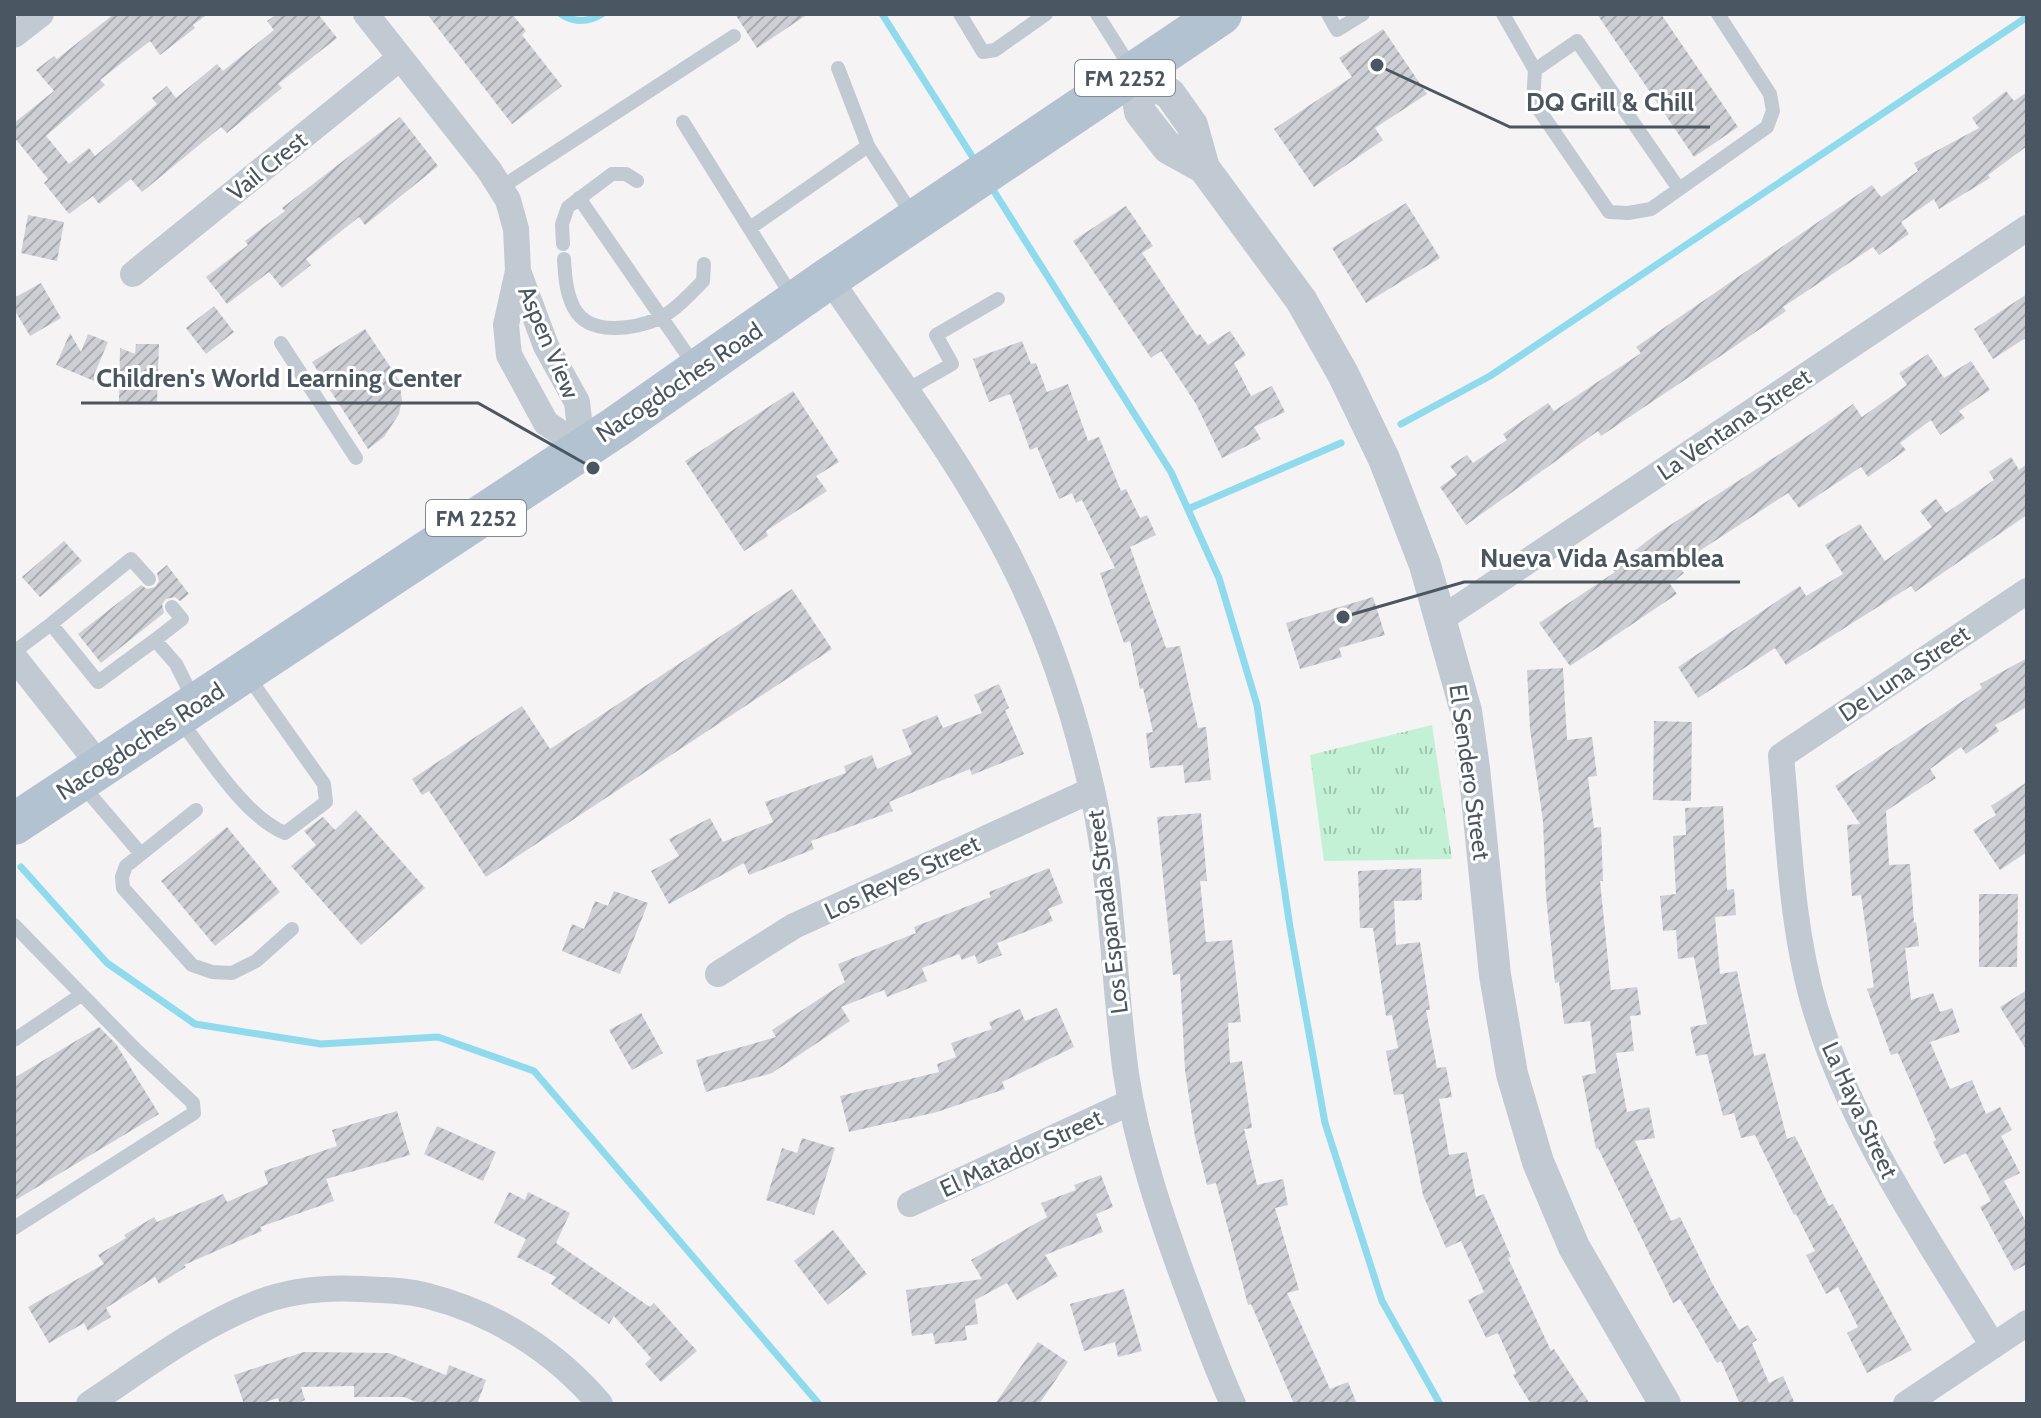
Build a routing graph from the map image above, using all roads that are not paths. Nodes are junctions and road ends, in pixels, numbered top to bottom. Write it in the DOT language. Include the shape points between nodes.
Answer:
graph roads {
  1 [pos="41,14"];
  2 [pos="366,14"];
  3 [pos="960,14"];
  4 [pos="1046,14"];
  5 [pos="1097,14"];
  6 [pos="1220,14"];
  7 [pos="1328,14"];
  8 [pos="1363,14"];
  9 [pos="1503,14"];
  10 [pos="1718,14"];
  11 [pos="14,35"];
  12 [pos="734,36"];
  13 [pos="400,58"];
  14 [pos="838,68"];
  15 [pos="1535,70"];
  16 [pos="1134,72"];
  17 [pos="683,122"];
  18 [pos="868,146"];
  19 [pos="637,181"];
  20 [pos="500,188"];
  21 [pos="1679,189"];
  22 [pos="579,198"];
  23 [pos="926,214"];
  24 [pos="750,228"];
  25 [pos="2027,228"];
  26 [pos="704,264"];
  27 [pos="518,271"];
  28 [pos="133,274"];
  29 [pos="812,290"];
  30 [pos="998,299"];
  31 [pos="661,317"];
  32 [pos="281,343"];
  33 [pos="698,370"];
  34 [pos="905,391"];
  35 [pos="582,447"];
  36 [pos="356,458"];
  37 [pos="149,579"];
  38 [pos="2027,591"];
  39 [pos="172,607"];
  40 [pos="1441,619"];
  41 [pos="51,624"];
  42 [pos="155,640"];
  43 [pos="14,654"];
  44 [pos="245,671"];
  45 [pos="186,710"];
  46 [pos="1781,756"];
  47 [pos="90,774"];
  48 [pos="1092,790"];
  49 [pos="196,810"];
  50 [pos="14,824"];
  51 [pos="141,854"];
  52 [pos="14,925"];
  53 [pos="292,929"];
  54 [pos="718,974"];
  55 [pos="81,995"];
  56 [pos="14,1040"];
  57 [pos="1131,1102"];
  58 [pos="910,1204"];
  59 [pos="14,1228"];
  60 [pos="2027,1323"];
  61 [pos="1993,1346"];
  62 [pos="1229,1403"];
  63 [pos="89,1404"];
  64 [pos="600,1404"];
  65 [pos="1665,1404"];
  66 [pos="1906,1404"];
  1 -- 11 [label="street"];
  2 -- 13 [label="street, Aspen View"];
  3 -- 4 [label="lane" via="983,52 995,50"];
  5 -- 16 [label="lane"];
  6 -- 16 [label="main road, Nacogdoches Road / FM 2252"];
  7 -- 8 [label="lane" via="1337,30"];
  9 -- 15 [label="lane"];
  10 -- 21 [label="lane" via="1770,94 1773,111 1767,127"];
  12 -- 20 [label="lane"];
  13 -- 20 [label="street, Aspen View"];
  13 -- 28 [label="street, Vail Crest"];
  14 -- 18 [label="lane"];
  15 -- 21 [label="lane" via="1577,41"];
  15 -- 21 [label="lane" via="1533,101 1609,212 1651,209"];
  16 -- 23 [label="main road, Nacogdoches Road / FM 2252"];
  16 -- 40 [label="street, El Sendero Street" via="1140,112 1168,148 1204,168 1301,300 1343,374 1384,459"];
  17 -- 24 [label="lane"];
  18 -- 23 [label="lane"];
  18 -- 24 [label="lane"];
  19 -- 22 [label="lane" via="612,174"];
  20 -- 27 [label="street, Aspen View" via="516,229"];
  22 -- 31 [label="lane"];
  22 -- 31 [label="lane" via="563,219 574,269 567,291 575,311 599,327"];
  23 -- 29 [label="main road, Nacogdoches Road / FM 2252"];
  24 -- 29 [label="lane"];
  25 -- 40 [label="street, La Ventana Street"];
  26 -- 31 [label="lane" via="703,281"];
  27 -- 35 [label="street, Aspen View" via="546,346 577,402"];
  27 -- 35 [label="street, Aspen View" via="506,325 509,355 546,423"];
  29 -- 33 [label="main road, Nacogdoches Road / FM 2252"];
  29 -- 34 [label="street, Los Espanada Street"];
  30 -- 34 [label="lane" via="936,335 952,364"];
  31 -- 33 [label="lane"];
  32 -- 36 [label="lane"];
  33 -- 35 [label="main road, Nacogdoches Road / FM 2252"];
  34 -- 48 [label="street, Los Espanada Street" via="1011,559 1060,676"];
  35 -- 44 [label="main road, Nacogdoches Road / FM 2252"];
  37 -- 41 [label="lane" via="131,559"];
  38 -- 46 [label="street, De Luna Street"];
  39 -- 42 [label="lane" via="182,619"];
  40 -- 65 [label="street, El Sendero Street" via="1466,711 1495,975 1512,1074 1538,1162 1574,1247"];
  41 -- 42 [label="lane" via="98,682"];
  41 -- 43 [label="lane"];
  42 -- 45 [label="lane" via="176,664"];
  43 -- 47 [label="street"];
  44 -- 45 [label="main road, Nacogdoches Road / FM 2252"];
  44 -- 45 [label="lane" via="324,784 326,802 285,833 250,810"];
  45 -- 47 [label="main road, Nacogdoches Road / FM 2252"];
  46 -- 61 [label="street, La Haya Street" via="1800,941 1837,1071 1881,1161"];
  47 -- 50 [label="main road, Nacogdoches Road / FM 2252"];
  47 -- 51 [label="lane"];
  48 -- 54 [label="street, Los Reyes Street" via="794,926"];
  48 -- 57 [label="street, Los Espanada Street" via="1107,870"];
  49 -- 51 [label="lane"];
  51 -- 53 [label="lane" via="126,866 123,888 192,965 232,973 256,961"];
  52 -- 55 [label="lane"];
  55 -- 56 [label="lane"];
  55 -- 59 [label="lane" via="193,1103 194,1113"];
  57 -- 58 [label="street, El Matador Street"];
  57 -- 62 [label="street, Los Espanada Street" via="1159,1213"];
  60 -- 61 [label="street"];
  61 -- 66 [label="street"];
  63 -- 64 [label="street" via="203,1329 255,1303 344,1288 426,1295 475,1311 565,1368"];
}
